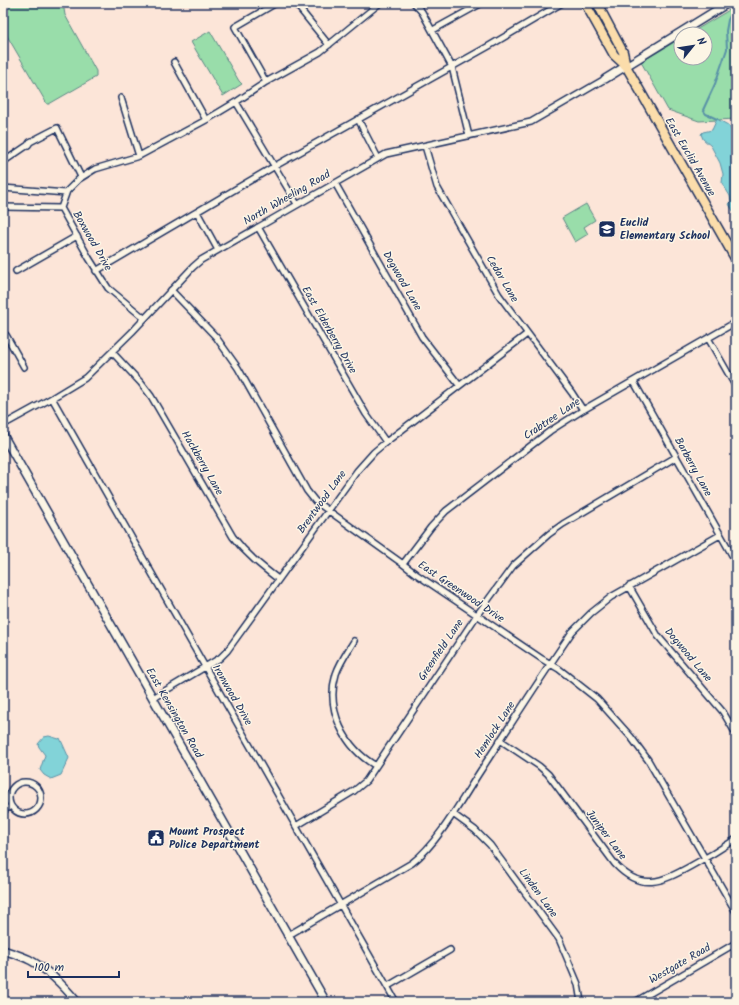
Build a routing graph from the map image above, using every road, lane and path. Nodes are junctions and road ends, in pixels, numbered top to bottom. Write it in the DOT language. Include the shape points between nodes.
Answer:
graph roads {
  1 [pos="276,3"];
  2 [pos="295,3"];
  3 [pos="380,3"];
  4 [pos="414,3"];
  5 [pos="482,3"];
  6 [pos="562,3"];
  7 [pos="585,3"];
  8 [pos="597,3"];
  9 [pos="727,4"];
  10 [pos="433,30"];
  11 [pos="329,45"];
  12 [pos="174,62"];
  13 [pos="626,66"];
  14 [pos="452,67"];
  15 [pos="605,78"];
  16 [pos="266,82"];
  17 [pos="121,98"];
  18 [pos="236,102"];
  19 [pos="358,119"];
  20 [pos="206,120"];
  21 [pos="469,136"];
  22 [pos="425,146"];
  23 [pos="138,156"];
  24 [pos="378,158"];
  25 [pos="3,162"];
  26 [pos="275,166"];
  27 [pos="81,177"];
  28 [pos="335,183"];
  29 [pos="3,188"];
  30 [pos="66,193"];
  31 [pos="297,204"];
  32 [pos="3,207"];
  33 [pos="61,208"];
  34 [pos="197,212"];
  35 [pos="258,227"];
  36 [pos="77,236"];
  37 [pos="218,250"];
  38 [pos="736,260"];
  39 [pos="16,271"];
  40 [pos="96,271"];
  41 [pos="171,290"];
  42 [pos="144,318"];
  43 [pos="736,322"];
  44 [pos="527,334"];
  45 [pos="3,335"];
  46 [pos="708,338"];
  47 [pos="112,352"];
  48 [pos="24,367"];
  49 [pos="634,382"];
  50 [pos="459,384"];
  51 [pos="736,387"];
  52 [pos="52,398"];
  53 [pos="583,410"];
  54 [pos="3,425"];
  55 [pos="3,435"];
  56 [pos="386,442"];
  57 [pos="676,457"];
  58 [pos="328,510"];
  59 [pos="720,535"];
  60 [pos="736,562"];
  61 [pos="403,564"];
  62 [pos="278,579"];
  63 [pos="629,586"];
  64 [pos="477,615"];
  65 [pos="354,641"];
  66 [pos="550,664"];
  67 [pos="204,667"];
  68 [pos="153,698"];
  69 [pos="736,734"];
  70 [pos="500,740"];
  71 [pos="376,766"];
  72 [pos="11,806"];
  73 [pos="3,810"];
  74 [pos="453,814"];
  75 [pos="296,826"];
  76 [pos="736,839"];
  77 [pos="705,858"];
  78 [pos="341,905"];
  79 [pos="736,912"];
  80 [pos="287,936"];
  81 [pos="736,943"];
  82 [pos="3,950"];
  83 [pos="450,950"];
  84 [pos="388,986"];
  85 [pos="76,1002"];
  86 [pos="326,1002"];
  87 [pos="396,1002"];
  88 [pos="581,1002"];
  89 [pos="635,1002"];
  1 -- 16 [label="street" via="235,26"];
  2 -- 11 [label="street"];
  3 -- 11 [label="street, Boxwood Drive"];
  4 -- 10 [label="street"];
  5 -- 10 [label="street"];
  6 -- 14 [label="street"];
  7 -- 13 [label="main road, East Euclid Avenue" via="614,55"];
  8 -- 13 [label="main road, East Euclid Avenue" via="623,52"];
  9 -- 13 [label="main road, North Wheeling Road"];
  10 -- 14 [label="street"];
  11 -- 16 [label="street, Boxwood Drive"];
  12 -- 20 [label="street"];
  13 -- 15 [label="main road, North Wheeling Road"];
  13 -- 38 [label="main road, East Euclid Avenue"];
  14 -- 19 [label="street"];
  14 -- 21 [label="street"];
  15 -- 21 [label="street, North Wheeling Road" via="531,122"];
  16 -- 18 [label="street, Boxwood Drive"];
  17 -- 23 [label="street"];
  18 -- 20 [label="street, Boxwood Drive"];
  18 -- 26 [label="street"];
  19 -- 24 [label="street"];
  19 -- 26 [label="street"];
  20 -- 23 [label="street, Boxwood Drive"];
  21 -- 22 [label="street, North Wheeling Road"];
  22 -- 24 [label="street, North Wheeling Road"];
  22 -- 44 [label="street, Cedar Lane" via="442,197 499,295"];
  23 -- 27 [label="street, Boxwood Drive" via="95,169"];
  24 -- 28 [label="street, North Wheeling Road"];
  25 -- 27 [label="street" via="30,142 56,128"];
  26 -- 31 [label="street"];
  26 -- 34 [label="street"];
  27 -- 30 [label="street, Boxwood Drive"];
  28 -- 31 [label="street, North Wheeling Road"];
  28 -- 50 [label="street, Dogwood Lane" via="422,337"];
  29 -- 30 [label="street"];
  30 -- 33 [label="street, Boxwood Drive"];
  31 -- 35 [label="street, North Wheeling Road"];
  32 -- 33 [label="street"];
  33 -- 36 [label="street, Boxwood Drive"];
  34 -- 37 [label="street"];
  34 -- 40 [label="street"];
  35 -- 37 [label="street, North Wheeling Road"];
  35 -- 56 [label="street, East Elderberry Drive" via="366,414"];
  36 -- 39 [label="street"];
  36 -- 40 [label="street, Boxwood Drive"];
  37 -- 41 [label="street, North Wheeling Road" via="201,260"];
  40 -- 42 [label="street, Boxwood Drive" via="108,288"];
  41 -- 42 [label="street, North Wheeling Road"];
  41 -- 58 [label="street, East Greenwood Drive" via="226,350 307,491"];
  42 -- 47 [label="street, North Wheeling Road"];
  43 -- 46 [label="street, Crabtree Lane"];
  44 -- 50 [label="street, Brentwood Lane"];
  44 -- 53 [label="street, Cedar Lane"];
  45 -- 48 [label="street"];
  46 -- 49 [label="street, Crabtree Lane"];
  46 -- 51 [label="street"];
  47 -- 52 [label="street, North Wheeling Road" via="84,378"];
  47 -- 62 [label="street, Hackberry Lane" via="151,396 233,537 254,561"];
  49 -- 53 [label="street, Crabtree Lane"];
  49 -- 57 [label="street, Barberry Lane"];
  50 -- 56 [label="street, Brentwood Lane"];
  52 -- 54 [label="street, North Wheeling Road"];
  52 -- 67 [label="street, Ironwood Drive"];
  53 -- 61 [label="street, Crabtree Lane" via="546,433 453,505 431,526"];
  55 -- 68 [label="main road, East Kensington Road"];
  56 -- 58 [label="street, Brentwood Lane" via="365,460"];
  57 -- 59 [label="street, Barberry Lane"];
  57 -- 64 [label="street, Greenfield Lane" via="549,534 513,566"];
  58 -- 61 [label="street, East Greenwood Drive"];
  58 -- 62 [label="street, Brentwood Lane"];
  59 -- 60 [label="street, Barberry Lane"];
  59 -- 63 [label="street, Hemlock Lane"];
  61 -- 64 [label="street, East Greenwood Drive"];
  62 -- 67 [label="street, Brentwood Lane" via="227,651"];
  63 -- 66 [label="street, Hemlock Lane" via="586,617"];
  63 -- 69 [label="street, Dogwood Lane" via="658,636 723,712"];
  64 -- 66 [label="street, East Greenwood Drive"];
  64 -- 71 [label="street, Greenfield Lane"];
  65 -- 71 [label="street" via="337,673 333,692 334,708 342,732 348,741 360,756"];
  66 -- 70 [label="street, Hemlock Lane"];
  66 -- 77 [label="street, East Greenwood Drive" via="591,694 631,737 648,760"];
  67 -- 68 [label="street, Brentwood Lane"];
  67 -- 75 [label="street, Ironwood Drive"];
  68 -- 80 [label="main road, East Kensington Road"];
  70 -- 74 [label="street, Hemlock Lane"];
  70 -- 77 [label="street, Juniper Lane" via="548,774 615,864 629,876 642,882 662,881"];
  71 -- 75 [label="street, Greenfield Lane" via="366,781 354,791"];
  72 -- 72 [label="street" via="23,814 33,812 42,800 38,788 27,781 17,783 10,791"];
  72 -- 73 [label="street"];
  74 -- 78 [label="street, Hemlock Lane" via="418,859"];
  74 -- 88 [label="street, Linden Lane" via="490,845 559,939 578,984"];
  75 -- 78 [label="street, Ironwood Drive"];
  76 -- 77 [label="street, Juniper Lane"];
  77 -- 79 [label="street, East Greenwood Drive"];
  78 -- 80 [label="street, Hemlock Lane"];
  78 -- 84 [label="street, Ironwood Drive"];
  80 -- 86 [label="main road, East Kensington Road"];
  81 -- 89 [label="street, Westgate Road"];
  82 -- 85 [label="main road" via="44,969"];
  83 -- 84 [label="street"];
  84 -- 87 [label="street, Ironwood Drive"];
}
